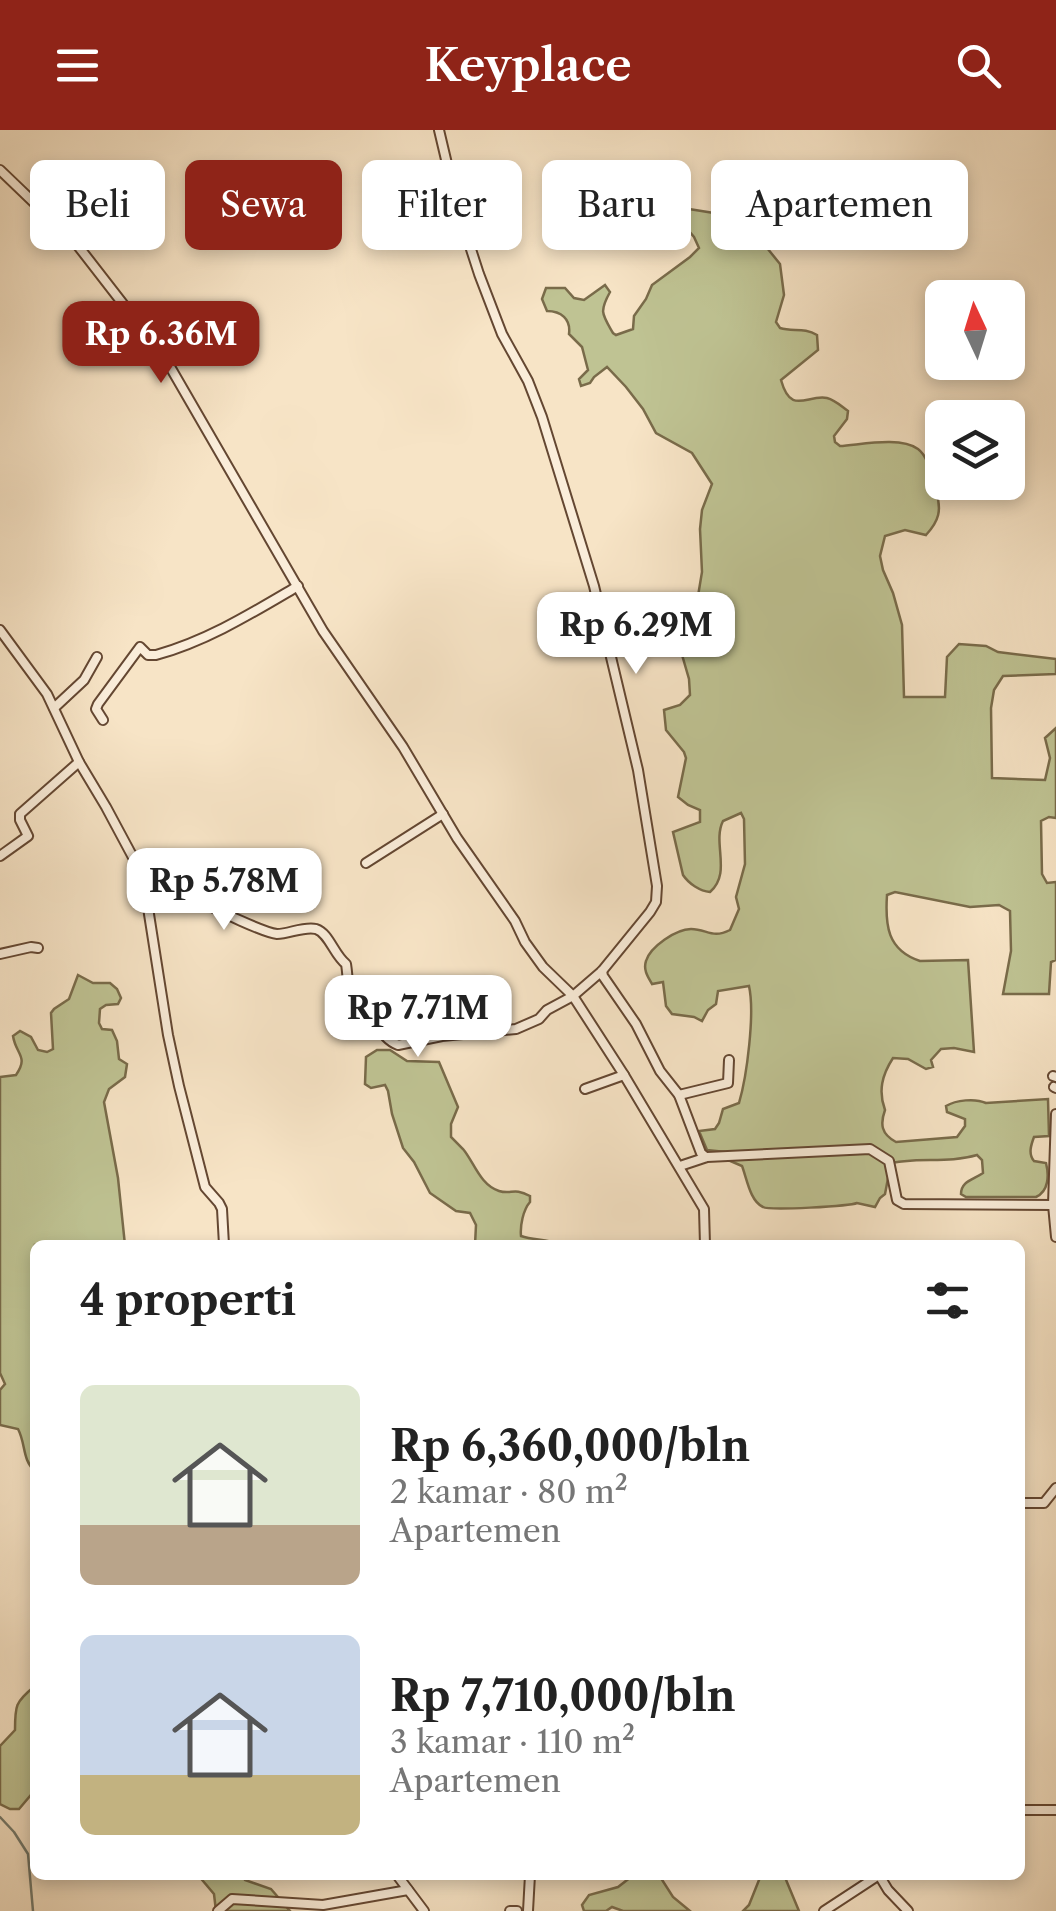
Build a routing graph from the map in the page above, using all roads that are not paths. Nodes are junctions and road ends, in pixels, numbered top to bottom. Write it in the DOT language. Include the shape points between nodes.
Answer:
graph roads {
  1 [pos="439,130"];
  2 [pos="0,170"];
  3 [pos="298,586"];
  4 [pos="0,630"];
  5 [pos="97,657"];
  6 [pos="54,708"];
  7 [pos="103,720"];
  8 [pos="79,762"];
  9 [pos="443,814"];
  10 [pos="0,856"];
  11 [pos="366,863"];
  12 [pos="140,870"];
  13 [pos="38,948"];
  14 [pos="0,954"];
  15 [pos="602,971"];
  16 [pos="573,996"];
  17 [pos="729,1060"];
  18 [pos="624,1075"];
  19 [pos="585,1089"];
  20 [pos="679,1096"];
  21 [pos="1056,1114"];
  22 [pos="706,1157"];
  23 [pos="680,1166"];
  24 [pos="1054,1205"];
  25 [pos="1056,1237"];
  26 [pos="224,1240"];
  27 [pos="704,1240"];
  28 [pos="1056,1488"];
  29 [pos="1025,1503"];
  30 [pos="1025,1810"];
  31 [pos="1056,1810"];
  32 [pos="401,1880"];
  33 [pos="530,1880"];
  34 [pos="871,1880"];
  35 [pos="882,1880"];
  36 [pos="408,1890"];
  37 [pos="218,1911"];
  38 [pos="424,1911"];
  39 [pos="528,1911"];
  40 [pos="824,1911"];
  41 [pos="908,1911"];
  1 -- 15 [label="street" via="479,274 542,417 594,586 638,770 657,895"];
  2 -- 3 [label="street" via="76,242 166,358"];
  3 -- 7 [label="street" via="196,641 156,655 140,647 98,704"];
  3 -- 9 [label="street"];
  4 -- 6 [label="street"];
  5 -- 6 [label="street"];
  6 -- 8 [label="street"];
  8 -- 10 [label="street" via="20,814 28,836"];
  8 -- 12 [label="street"];
  9 -- 11 [label="street"];
  9 -- 16 [label="street" via="525,942"];
  12 -- 16 [label="street" via="167,868 202,902 264,932 322,932 346,964 354,1000 393,1044 524,1027"];
  12 -- 26 [label="street" via="179,1086 206,1188 222,1209"];
  13 -- 14 [label="street"];
  15 -- 16 [label="street"];
  15 -- 20 [label="street"];
  16 -- 18 [label="street"];
  17 -- 20 [label="street" via="728,1083"];
  18 -- 19 [label="street"];
  18 -- 23 [label="street"];
  20 -- 22 [label="street"];
  21 -- 24 [label="street"];
  22 -- 23 [label="street"];
  22 -- 24 [label="street" via="870,1148 889,1161 894,1192 904,1204"];
  23 -- 27 [label="street" via="704,1208"];
  24 -- 25 [label="street"];
  28 -- 29 [label="street" via="1044,1503"];
  30 -- 31 [label="street"];
  32 -- 36 [label="street"];
  33 -- 39 [label="street"];
  34 -- 40 [label="street"];
  35 -- 41 [label="street"];
  36 -- 37 [label="street" via="324,1904 232,1899"];
  36 -- 38 [label="street"];
}
